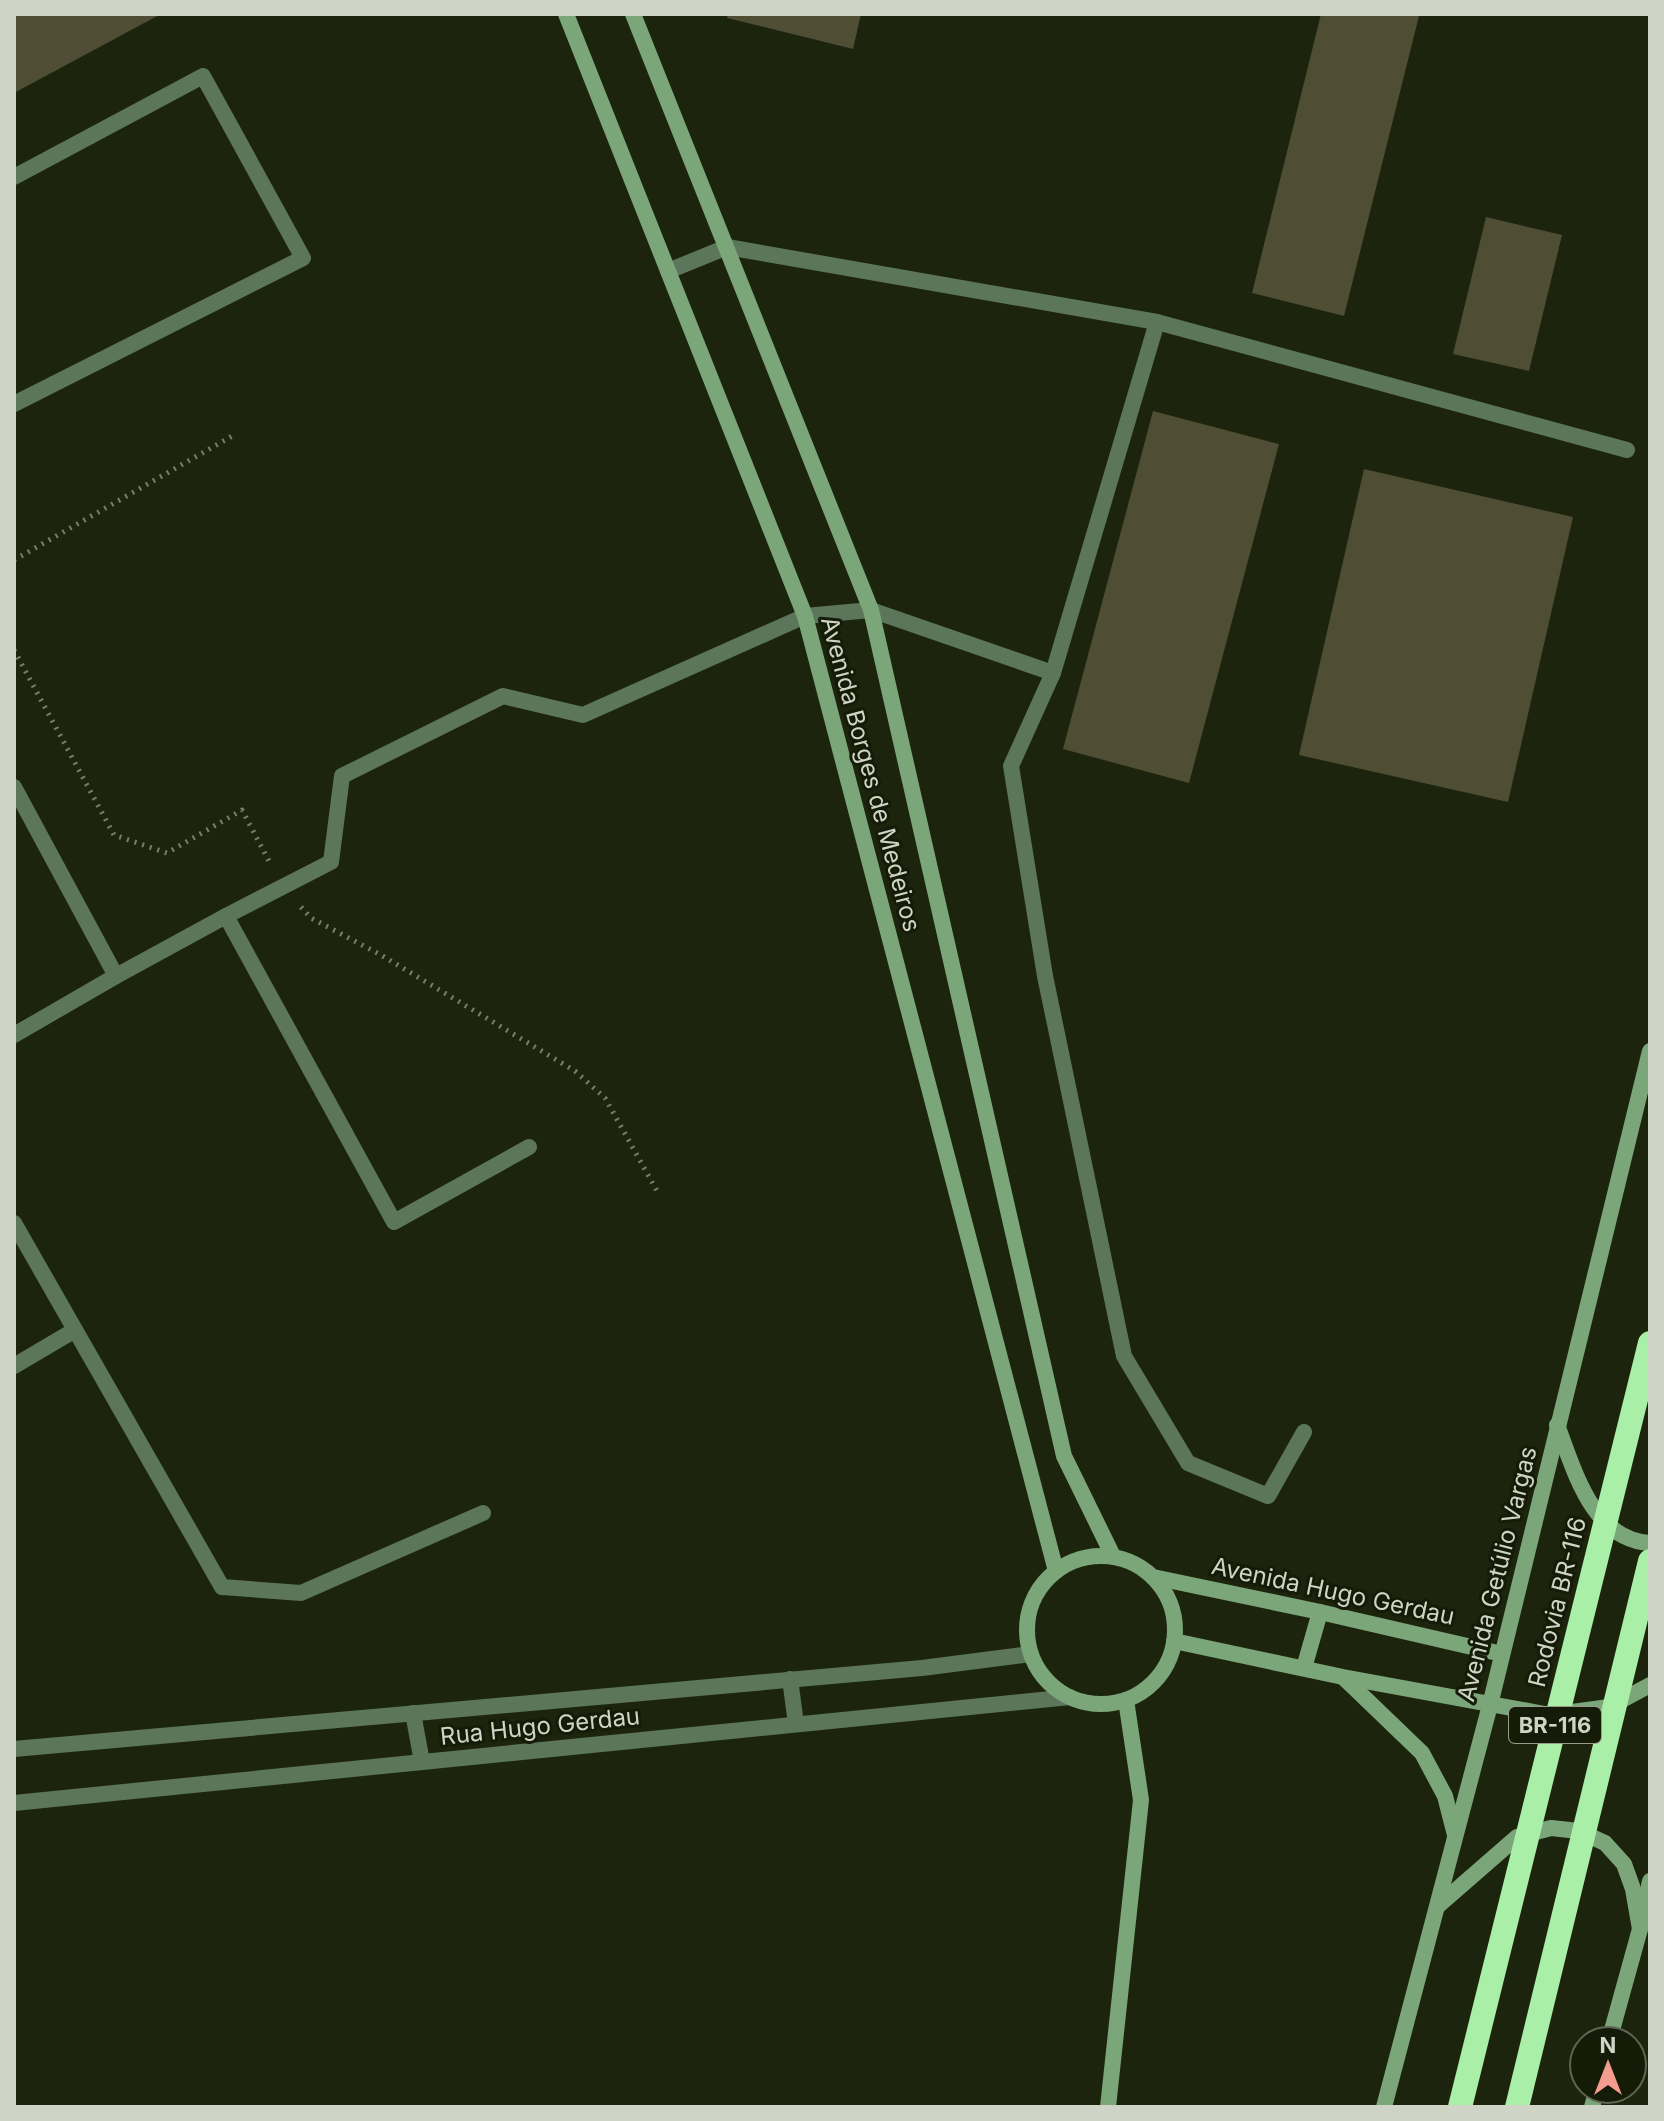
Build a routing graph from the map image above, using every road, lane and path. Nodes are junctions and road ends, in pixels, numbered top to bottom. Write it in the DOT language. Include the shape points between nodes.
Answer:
graph roads {
  1 [pos="566,14"];
  2 [pos="633,14"];
  3 [pos="14,177"];
  4 [pos="727,247"];
  5 [pos="668,271"];
  6 [pos="1157,322"];
  7 [pos="14,404"];
  8 [pos="234,435"];
  9 [pos="1627,450"];
  10 [pos="14,560"];
  11 [pos="871,610"];
  12 [pos="805,616"];
  13 [pos="14,650"];
  14 [pos="1053,673"];
  15 [pos="14,787"];
  16 [pos="261,845"];
  17 [pos="283,887"];
  18 [pos="226,916"];
  19 [pos="116,976"];
  20 [pos="14,1035"];
  21 [pos="1650,1051"];
  22 [pos="529,1147"];
  23 [pos="657,1191"];
  24 [pos="14,1223"];
  25 [pos="75,1330"];
  26 [pos="1650,1343"];
  27 [pos="14,1366"];
  28 [pos="1557,1425"];
  29 [pos="1304,1432"];
  30 [pos="483,1513"];
  31 [pos="1650,1543"];
  32 [pos="1113,1556"];
  33 [pos="1650,1561"];
  34 [pos="1056,1571"];
  35 [pos="1153,1577"];
  36 [pos="1320,1612"];
  37 [pos="1174,1641"];
  38 [pos="1031,1654"];
  39 [pos="1502,1654"];
  40 [pos="1304,1668"];
  41 [pos="1343,1677"];
  42 [pos="790,1679"];
  43 [pos="1650,1685"];
  44 [pos="1070,1697"];
  45 [pos="1126,1700"];
  46 [pos="1490,1705"];
  47 [pos="413,1713"];
  48 [pos="796,1724"];
  49 [pos="14,1749"];
  50 [pos="422,1762"];
  51 [pos="14,1803"];
  52 [pos="1456,1840"];
  53 [pos="1650,1881"];
  54 [pos="1439,1906"];
  55 [pos="1645,1930"];
  56 [pos="1614,2025"];
  57 [pos="1108,2107"];
  58 [pos="1384,2107"];
  59 [pos="1460,2107"];
  60 [pos="1517,2107"];
  1 -- 5 [label="street, Avenida Borges de Medeiros"];
  2 -- 4 [label="street, Avenida Borges de Medeiros"];
  3 -- 7 [label="street" via="203,76 303,258"];
  4 -- 5 [label="street"];
  4 -- 6 [label="street"];
  4 -- 11 [label="street, Avenida Borges de Medeiros"];
  5 -- 12 [label="street, Avenida Borges de Medeiros"];
  6 -- 9 [label="street"];
  6 -- 14 [label="street"];
  8 -- 10 [label="path"];
  11 -- 12 [label="street"];
  11 -- 14 [label="street"];
  11 -- 32 [label="street, Avenida Borges de Medeiros" via="1064,1456"];
  12 -- 17 [label="street" via="583,715 503,696 342,776 331,862"];
  12 -- 34 [label="street, Avenida Borges de Medeiros"];
  13 -- 16 [label="path" via="114,835 167,853 242,810"];
  14 -- 29 [label="street" via="1011,766 1045,976 1124,1356 1188,1463 1268,1496"];
  15 -- 19 [label="street"];
  17 -- 18 [label="street"];
  17 -- 23 [label="path" via="311,918 575,1071 605,1098"];
  18 -- 19 [label="street"];
  18 -- 22 [label="street" via="394,1222"];
  19 -- 20 [label="street"];
  21 -- 28 [label="street, Avenida Getúlio Vargas"];
  24 -- 25 [label="street"];
  25 -- 27 [label="street"];
  25 -- 30 [label="street" via="222,1587 301,1593"];
  26 -- 59 [label="highway, Rodovia BR-116 / BR-116"];
  28 -- 31 [label="street" via="1597,1515 1622,1534"];
  28 -- 39 [label="street, Avenida Getúlio Vargas"];
  32 -- 34 [label="street" via="1073,1561"];
  32 -- 35 [label="street"];
  33 -- 60 [label="highway, BR-116"];
  34 -- 38 [label="street" via="1029,1609"];
  35 -- 36 [label="street, Avenida Hugo Gerdau"];
  35 -- 37 [label="street" via="1171,1606"];
  36 -- 39 [label="street, Avenida Hugo Gerdau"];
  36 -- 40 [label="street"];
  37 -- 40 [label="street"];
  37 -- 45 [label="street" via="1158,1677"];
  38 -- 42 [label="street, Rua Hugo Gerdau"];
  38 -- 44 [label="street" via="1040,1672"];
  39 -- 46 [label="street, Avenida Getúlio Vargas"];
  40 -- 41 [label="street"];
  41 -- 46 [label="street"];
  41 -- 52 [label="street" via="1422,1753 1445,1796"];
  42 -- 47 [label="street, Rua Hugo Gerdau"];
  42 -- 48 [label="street"];
  43 -- 46 [label="street" via="1609,1707 1550,1715"];
  44 -- 45 [label="street" via="1088,1702"];
  44 -- 48 [label="street, Rua Hugo Gerdau"];
  45 -- 57 [label="street" via="1141,1800"];
  46 -- 52 [label="street, Avenida Getúlio Vargas"];
  47 -- 49 [label="street, Rua Hugo Gerdau"];
  47 -- 50 [label="street"];
  48 -- 50 [label="street, Rua Hugo Gerdau"];
  50 -- 51 [label="street, Rua Hugo Gerdau"];
  52 -- 54 [label="street, Avenida Getúlio Vargas"];
  53 -- 55 [label="street"];
  54 -- 55 [label="street" via="1517,1837 1551,1828 1579,1831 1605,1843 1624,1864"];
  54 -- 58 [label="street, Avenida Getúlio Vargas"];
  55 -- 56 [label="street"];
}
